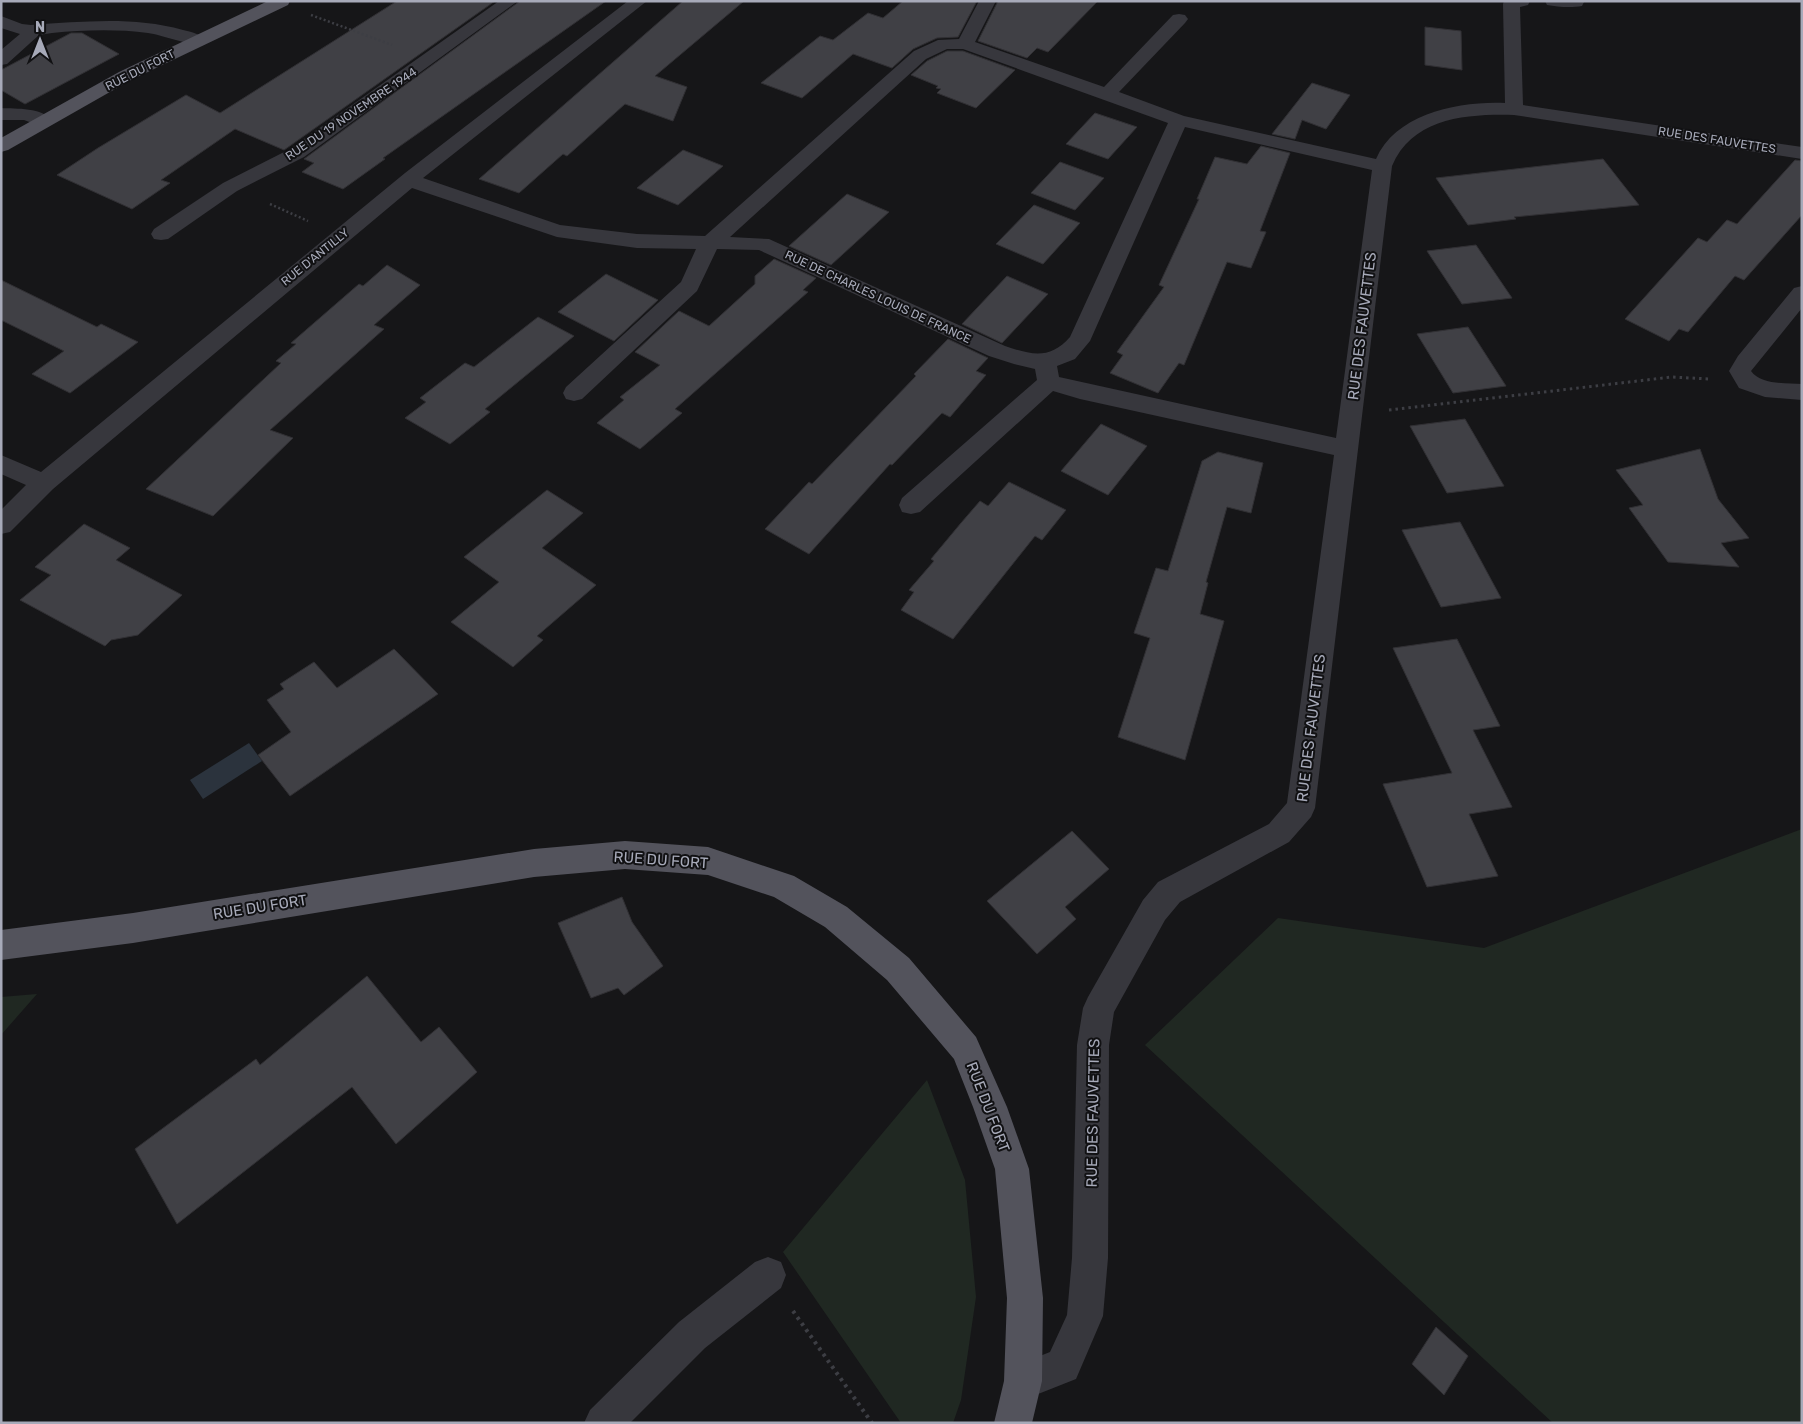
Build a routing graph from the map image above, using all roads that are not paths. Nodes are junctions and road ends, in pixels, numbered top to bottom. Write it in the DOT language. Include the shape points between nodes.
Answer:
graph roads {
  1 [pos="510,1"];
  2 [pos="639,1"];
  3 [pos="988,1"];
  4 [pos="1522,1"];
  5 [pos="1553,1"];
  6 [pos="281,2"];
  7 [pos="1576,2"];
  8 [pos="1179,19"];
  9 [pos="1,21"];
  10 [pos="33,31"];
  11 [pos="198,41"];
  12 [pos="965,44"];
  13 [pos="1,60"];
  14 [pos="1107,94"];
  15 [pos="1514,108"];
  16 [pos="1,114"];
  17 [pos="1179,120"];
  18 [pos="43,121"];
  19 [pos="1,146"];
  20 [pos="1802,152"];
  21 [pos="1382,166"];
  22 [pos="408,180"];
  23 [pos="161,234"];
  24 [pos="709,244"];
  25 [pos="1802,293"];
  26 [pos="1047,372"];
  27 [pos="1802,392"];
  28 [pos="574,393"];
  29 [pos="1346,449"];
  30 [pos="1,464"];
  31 [pos="44,484"];
  32 [pos="911,505"];
  33 [pos="1,525"];
  34 [pos="1,945"];
  35 [pos="768,1275"];
  36 [pos="1022,1381"];
  37 [pos="603,1423"];
  38 [pos="1013,1423"];
  1 -- 23 [label="street, RUE DU 19 NOVEMBRE 1944" via="297,153 230,187"];
  2 -- 22 [label="street, RUE D'ANTILLY"];
  3 -- 12 [label="street"];
  4 -- 15 [label="street" via="1511,4"];
  5 -- 7 [label="street"];
  6 -- 11 [label="main road, RUE DU FORT"];
  8 -- 14 [label="street"];
  9 -- 10 [label="street" via="15,29"];
  10 -- 11 [label="street" via="148,27 170,30"];
  10 -- 13 [label="street"];
  11 -- 18 [label="main road, RUE DU FORT"];
  12 -- 14 [label="street"];
  12 -- 24 [label="street" via="944,44 920,55"];
  14 -- 17 [label="street"];
  15 -- 20 [label="street, RUE DES FAUVETTES"];
  15 -- 21 [label="street, RUE DES FAUVETTES" via="1472,109 1431,119 1402,136 1385,156"];
  16 -- 18 [label="street" via="26,115"];
  17 -- 21 [label="street"];
  17 -- 26 [label="street, RUE DE CHARLES LOUIS DE FRANCE" via="1079,341"];
  18 -- 19 [label="main road, RUE DU FORT"];
  21 -- 29 [label="street, RUE DES FAUVETTES"];
  22 -- 24 [label="street, RUE DE CHARLES LOUIS DE FRANCE" via="557,231 637,241"];
  22 -- 31 [label="street, RUE D'ANTILLY"];
  24 -- 26 [label="street, RUE DE CHARLES LOUIS DE FRANCE" via="762,244"];
  24 -- 28 [label="street" via="690,286"];
  25 -- 27 [label="street" via="1740,371 1747,382 1765,389"];
  26 -- 29 [label="street, RUE DE CHARLES LOUIS DE FRANCE" via="1090,393"];
  26 -- 32 [label="street, RUE DE CHARLES LOUIS DE FRANCE"];
  29 -- 36 [label="street, RUE DES FAUVETTES" via="1301,808 1279,833 1169,892 1154,910 1099,1008 1093,1045 1090,1258 1085,1316 1063,1366"];
  30 -- 31 [label="street"];
  31 -- 33 [label="street, RUE D'ANTILLY"];
  34 -- 36 [label="main road, RUE DU FORT" via="133,928 534,863 625,855 708,862 783,886 836,917 898,969 966,1048 1012,1169 1025,1298"];
  35 -- 37 [label="street" via="692,1335"];
  36 -- 38 [label="main road, RUE DU FORT"];
}
